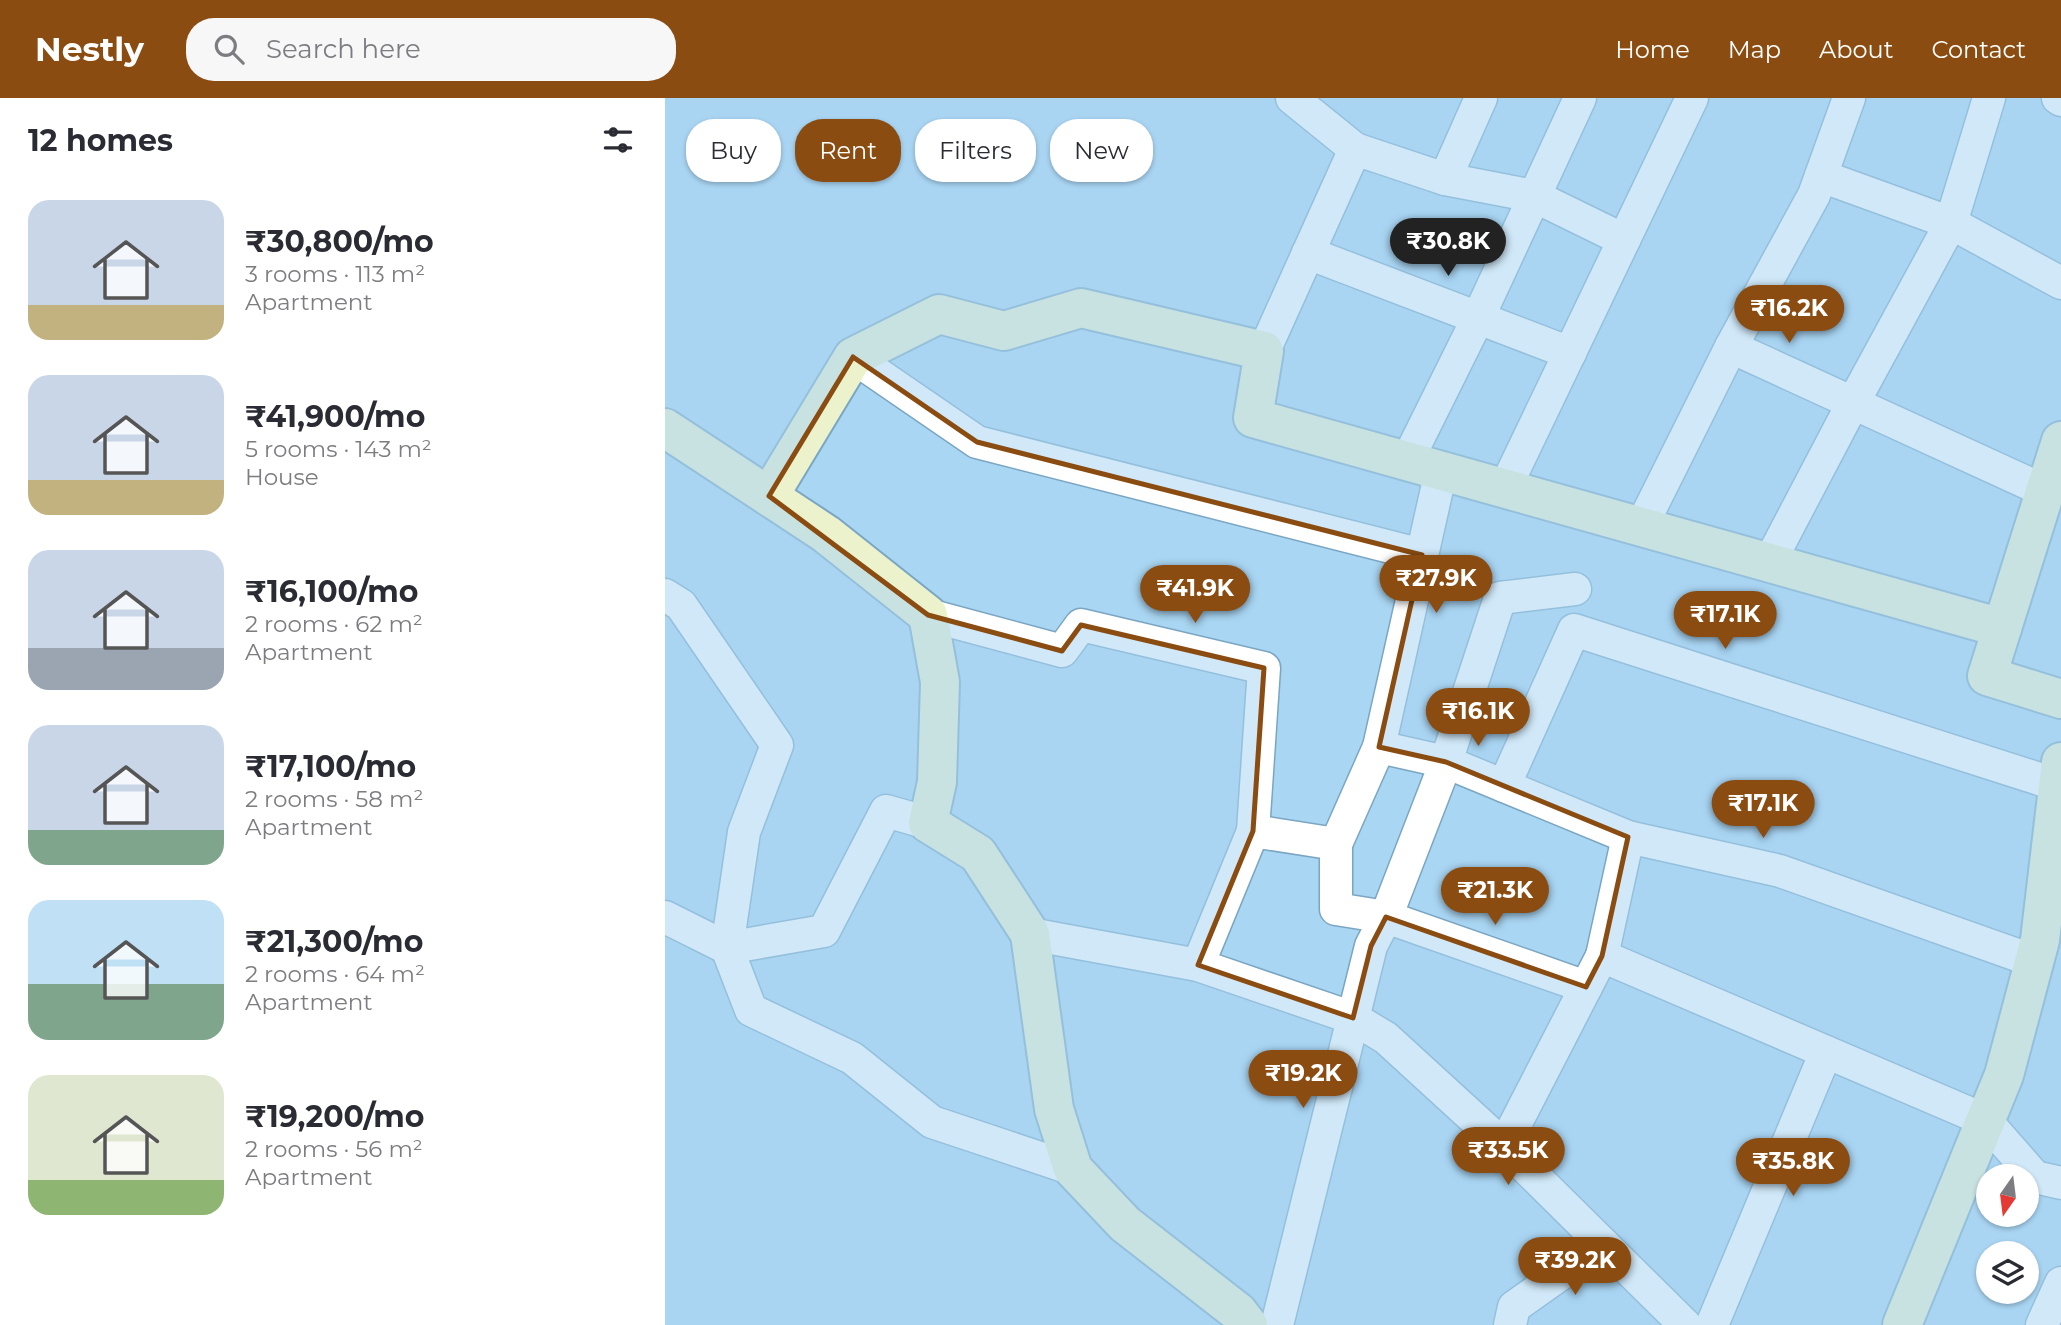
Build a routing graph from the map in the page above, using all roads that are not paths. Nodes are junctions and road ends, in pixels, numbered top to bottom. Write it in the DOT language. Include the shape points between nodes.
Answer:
graph roads {
  1 [pos="1292,98"];
  2 [pos="1481,98"];
  3 [pos="1580,98"];
  4 [pos="1692,98"];
  5 [pos="1849,98"];
  6 [pos="1989,98"];
  7 [pos="1355,149"];
  8 [pos="1821,176"];
  9 [pos="1445,179"];
  10 [pos="1534,196"];
  11 [pos="1951,223"];
  12 [pos="1624,240"];
  13 [pos="1308,253"];
  14 [pos="2061,283"];
  15 [pos="1478,318"];
  16 [pos="1731,347"];
  17 [pos="1264,351"];
  18 [pos="1570,353"];
  19 [pos="853,357"];
  20 [pos="1853,403"];
  21 [pos="665,428"];
  22 [pos="2061,441"];
  23 [pos="1424,466"];
  24 [pos="1505,488"];
  25 [pos="2045,491"];
  26 [pos="769,496"];
  27 [pos="1641,527"];
  28 [pos="1422,555"];
  29 [pos="1769,563"];
  30 [pos="1575,589"];
  31 [pos="665,595"];
  32 [pos="929,615"];
  33 [pos="2002,628"];
  34 [pos="2061,699"];
  35 [pos="1379,747"];
  36 [pos="1446,762"];
  37 [pos="2060,774"];
  38 [pos="1504,786"];
  39 [pos="928,822"];
  40 [pos="1252,831"];
  41 [pos="1628,837"];
  42 [pos="1336,844"];
  43 [pos="665,917"];
  44 [pos="1386,917"];
  45 [pos="1030,934"];
  46 [pos="727,948"];
  47 [pos="1602,956"];
  48 [pos="2034,961"];
  49 [pos="1198,965"];
  50 [pos="1586,987"];
  51 [pos="1353,1018"];
  52 [pos="1826,1052"];
  53 [pos="1985,1120"];
  54 [pos="1504,1146"];
  55 [pos="1073,1169"];
  56 [pos="2061,1183"];
  57 [pos="1603,1244"];
  58 [pos="2061,1283"];
  59 [pos="1248,1325"];
  60 [pos="1277,1325"];
  61 [pos="1510,1325"];
  62 [pos="1685,1325"];
  63 [pos="1712,1325"];
  64 [pos="1902,1325"];
  65 [pos="2042,1325"];
  1 -- 7 [label="street"];
  2 -- 9 [label="street"];
  3 -- 10 [label="street"];
  4 -- 12 [label="street"];
  5 -- 8 [label="street"];
  6 -- 11 [label="street"];
  7 -- 9 [label="street"];
  7 -- 13 [label="street"];
  8 -- 11 [label="street"];
  8 -- 16 [label="street"];
  9 -- 10 [label="street"];
  10 -- 12 [label="street"];
  10 -- 15 [label="street"];
  11 -- 14 [label="street"];
  11 -- 20 [label="street"];
  12 -- 18 [label="street"];
  13 -- 15 [label="street"];
  13 -- 17 [label="street"];
  15 -- 18 [label="street"];
  15 -- 23 [label="street"];
  16 -- 20 [label="street"];
  16 -- 27 [label="street"];
  17 -- 19 [label="street" via="1081,309 1004,331 939,314"];
  17 -- 23 [label="street" via="1253,418"];
  18 -- 24 [label="street"];
  19 -- 26 [label="street"];
  19 -- 28 [label="street" via="977,442"];
  20 -- 25 [label="street"];
  20 -- 29 [label="street"];
  21 -- 26 [label="street"];
  22 -- 25 [label="street"];
  23 -- 24 [label="street"];
  23 -- 28 [label="street"];
  24 -- 27 [label="street"];
  25 -- 33 [label="street"];
  26 -- 32 [label="street" via="826,534"];
  27 -- 29 [label="street"];
  28 -- 35 [label="street"];
  29 -- 33 [label="street"];
  30 -- 36 [label="street" via="1500,598"];
  31 -- 46 [label="street" via="681,605 777,745 744,832"];
  32 -- 39 [label="street" via="940,682 937,782"];
  32 -- 40 [label="street" via="1062,651 1081,625 1263,668"];
  33 -- 34 [label="street" via="1987,676"];
  35 -- 36 [label="street"];
  35 -- 42 [label="street"];
  36 -- 38 [label="street"];
  36 -- 44 [label="street"];
  37 -- 38 [label="street" via="1574,630"];
  37 -- 48 [label="street"];
  38 -- 41 [label="street"];
  39 -- 45 [label="street" via="978,854"];
  39 -- 46 [label="street" via="886,811 824,931"];
  40 -- 42 [label="street"];
  40 -- 49 [label="street"];
  41 -- 47 [label="street"];
  41 -- 48 [label="street" via="1780,871"];
  42 -- 44 [label="street" via="1336,909"];
  43 -- 46 [label="street"];
  44 -- 50 [label="street"];
  44 -- 51 [label="street" via="1371,946"];
  45 -- 49 [label="street"];
  45 -- 55 [label="street" via="1054,1109"];
  46 -- 55 [label="street" via="751,1010 852,1058 932,1122"];
  47 -- 50 [label="street"];
  47 -- 52 [label="street"];
  48 -- 53 [label="street" via="2004,1075"];
  49 -- 51 [label="street"];
  50 -- 54 [label="street"];
  51 -- 54 [label="street" via="1386,1038"];
  51 -- 60 [label="street"];
  52 -- 53 [label="street"];
  52 -- 63 [label="street"];
  53 -- 56 [label="street" via="2035,1177"];
  53 -- 64 [label="street"];
  54 -- 57 [label="street"];
  55 -- 59 [label="street" via="1125,1224 1238,1312"];
  57 -- 61 [label="street" via="1514,1307"];
  57 -- 62 [label="street"];
  58 -- 65 [label="street"];
}
